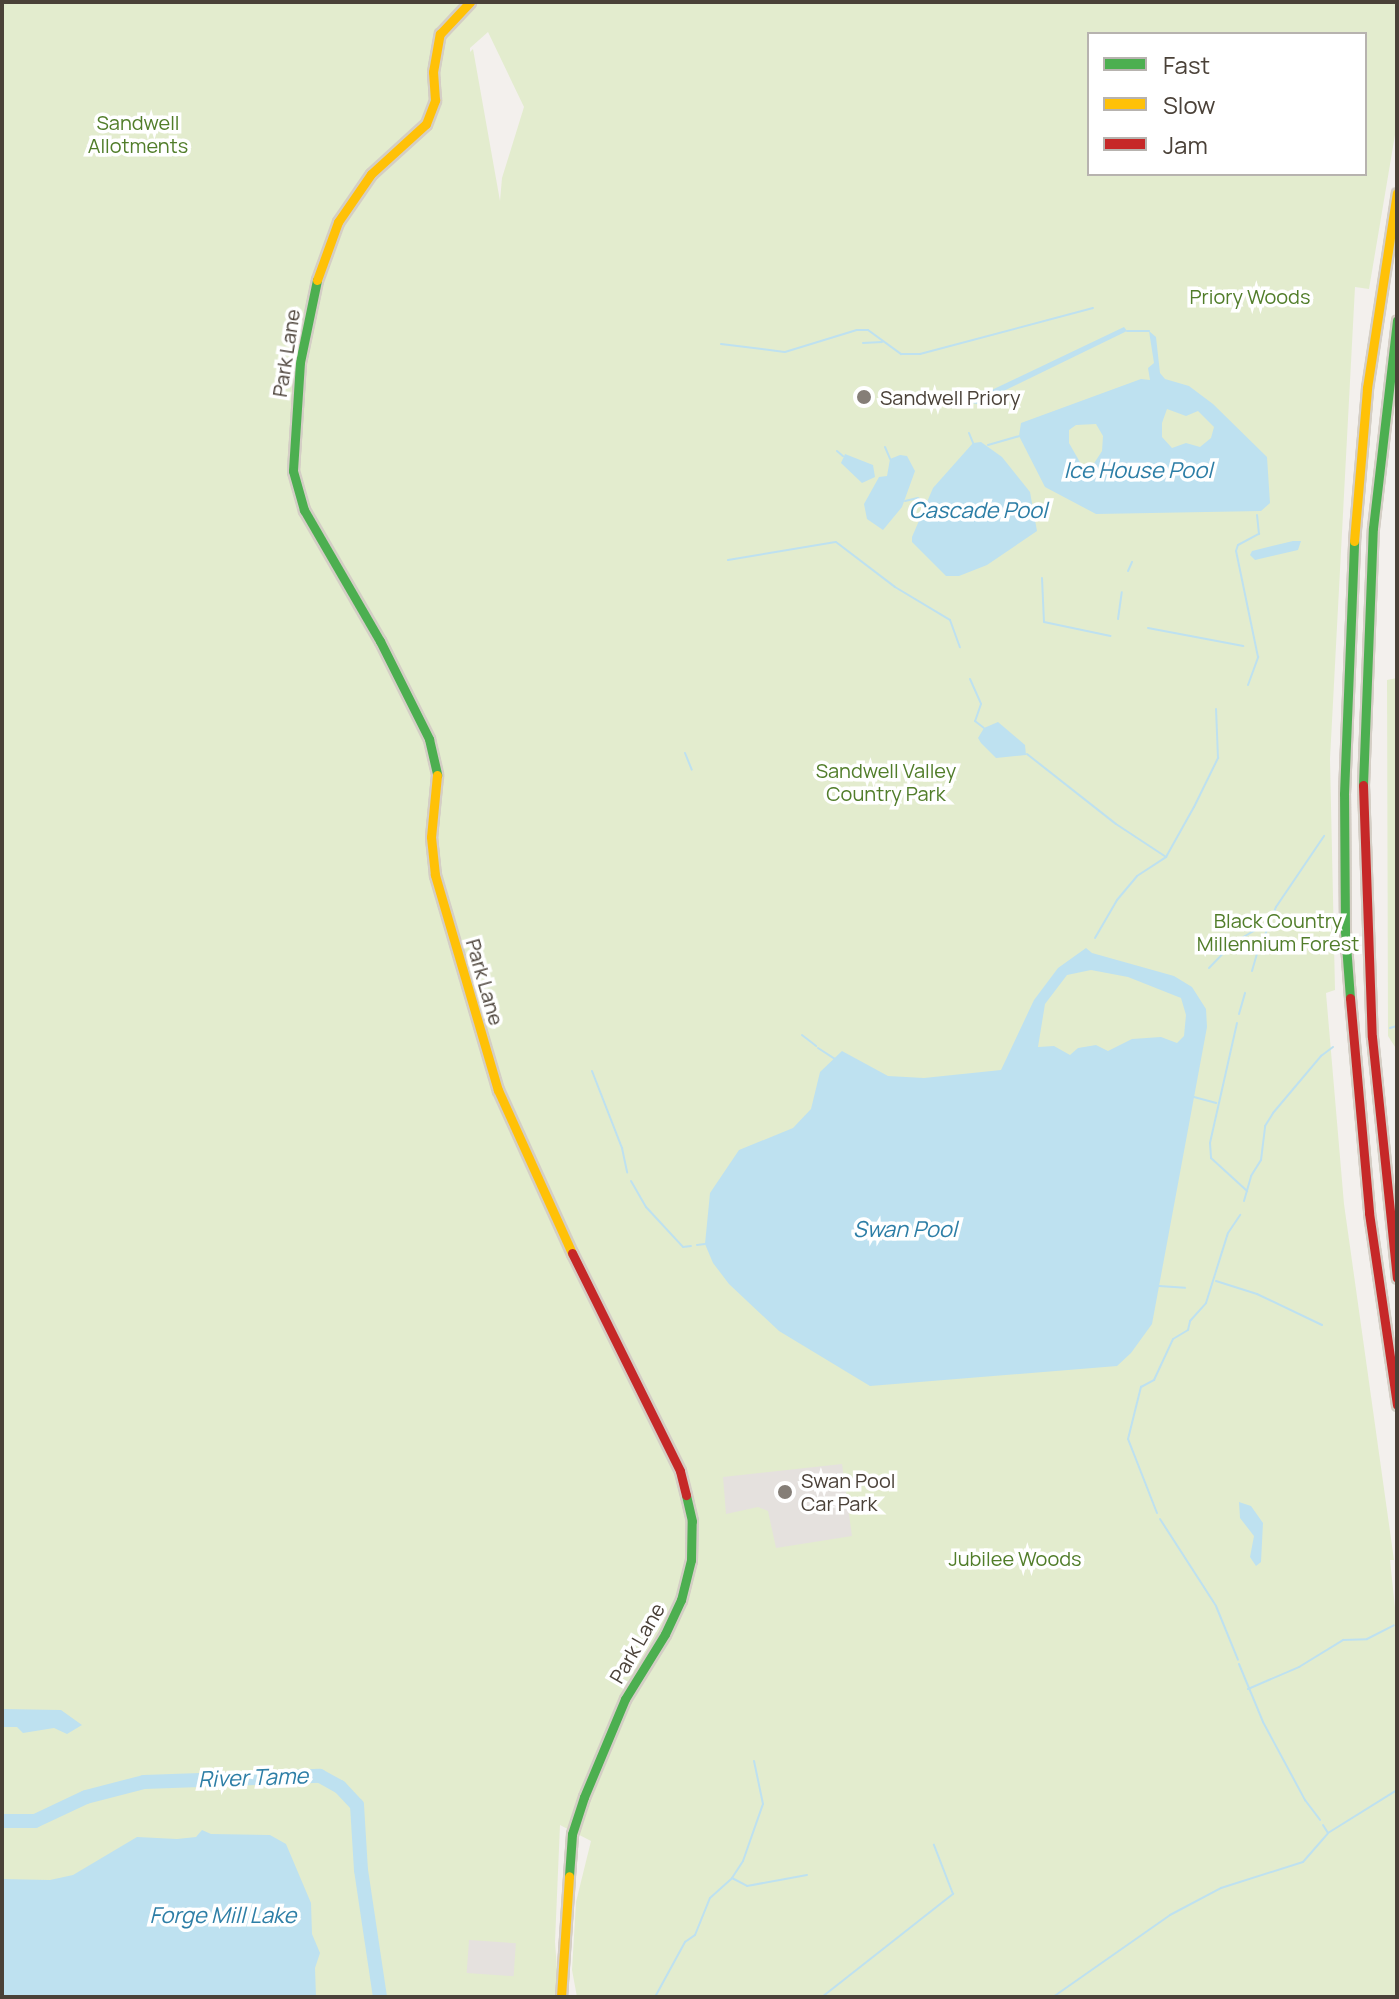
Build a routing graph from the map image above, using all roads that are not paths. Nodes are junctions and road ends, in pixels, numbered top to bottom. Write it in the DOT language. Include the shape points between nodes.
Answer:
graph roads {
  1 [pos="470,2"];
  2 [pos="1397,193"];
  3 [pos="1397,320"];
  4 [pos="1397,1278"];
  5 [pos="1397,1405"];
  6 [pos="561,1995"];
  1 -- 6 [label="main road, Park Lane" via="440,34 433,72 435,100 426,124 371,174 338,222 320,267 300,362 293,471 304,510 429,739 437,772 431,837 435,875 498,1090 680,1471 692,1521 691,1560 681,1600 625,1699 572,1834"];
  2 -- 5 [label="main road" via="1367,388 1355,527 1344,809 1353,1039 1369,1213"];
  3 -- 4 [label="main road" via="1373,528 1363,796 1372,1037"];
}
